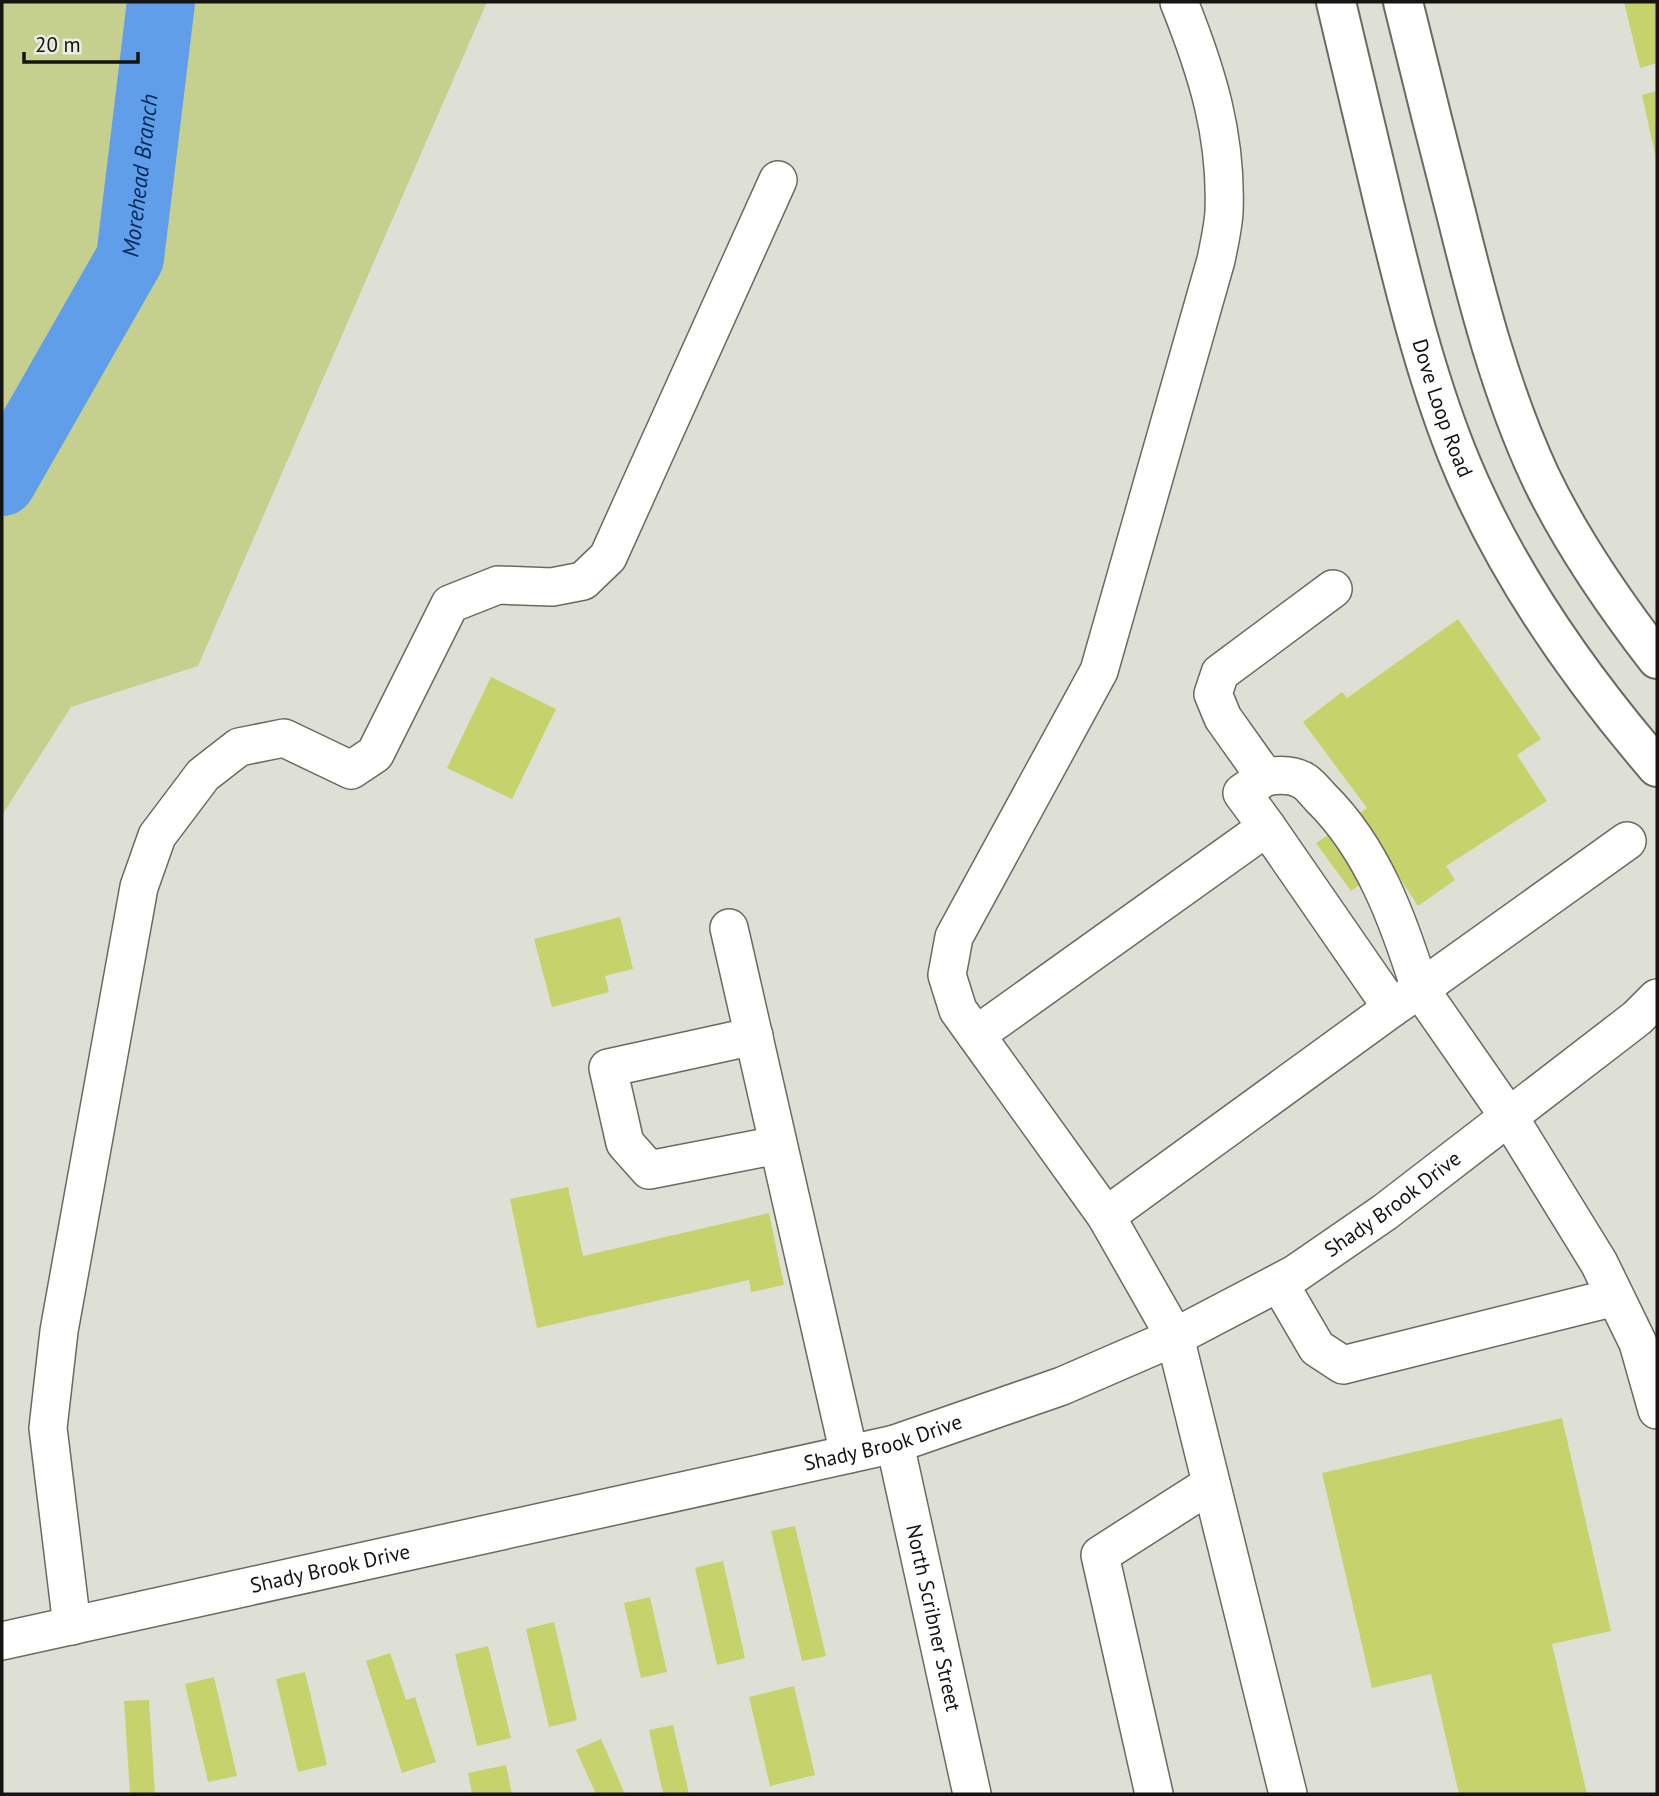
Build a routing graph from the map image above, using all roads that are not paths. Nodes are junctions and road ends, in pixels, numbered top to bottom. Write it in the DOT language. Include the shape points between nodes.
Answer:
graph roads {
  1 [pos="1179,2"];
  2 [pos="1336,2"];
  3 [pos="1403,2"];
  4 [pos="778,180"];
  5 [pos="1333,589"];
  6 [pos="1657,659"];
  7 [pos="1657,766"];
  8 [pos="1265,776"];
  9 [pos="1267,827"];
  10 [pos="1627,841"];
  11 [pos="729,928"];
  12 [pos="1657,998"];
  13 [pos="1406,999"];
  14 [pos="976,1035"];
  15 [pos="754,1036"];
  16 [pos="1509,1117"];
  17 [pos="778,1145"];
  18 [pos="1106,1216"];
  19 [pos="1279,1283"];
  20 [pos="1615,1297"];
  21 [pos="1175,1337"];
  22 [pos="1657,1410"];
  23 [pos="895,1444"];
  24 [pos="849,1454"];
  25 [pos="1211,1483"];
  26 [pos="72,1626"];
  27 [pos="2,1641"];
  28 [pos="972,1794"];
  29 [pos="1154,1794"];
  30 [pos="1288,1794"];
  1 -- 14 [label="street" via="1218,117 1224,215 1216,260 1099,671 954,937 947,975 958,1010"];
  2 -- 7 [label="main road, Dove Loop Road" via="1408,306 1456,451 1499,541 1572,660"];
  3 -- 6 [label="main road" via="1475,288 1520,426 1557,509 1628,622"];
  4 -- 26 [label="street" via="608,557 583,581 552,587 498,585 450,604 375,754 351,770 284,738 239,747 203,775 157,836 139,887 61,1317 48,1427"];
  5 -- 8 [label="street" via="1220,673 1213,694 1223,718"];
  8 -- 9 [label="street" via="1242,793"];
  8 -- 13 [label="street" via="1302,780 1347,828 1378,878 1409,953"];
  9 -- 13 [label="street"];
  9 -- 14 [label="street"];
  10 -- 13 [label="street"];
  11 -- 15 [label="street"];
  12 -- 16 [label="street, Shady Brook Drive"];
  13 -- 16 [label="street"];
  13 -- 18 [label="street"];
  14 -- 18 [label="street"];
  15 -- 17 [label="street"];
  15 -- 17 [label="street" via="608,1068 610,1081 625,1143 649,1170"];
  16 -- 19 [label="street, Shady Brook Drive" via="1385,1212"];
  16 -- 20 [label="street"];
  17 -- 24 [label="street"];
  18 -- 21 [label="street"];
  19 -- 20 [label="street" via="1317,1348 1343,1364"];
  19 -- 21 [label="street, Shady Brook Drive"];
  20 -- 22 [label="street" via="1638,1343"];
  21 -- 23 [label="street, Shady Brook Drive" via="1062,1386"];
  21 -- 25 [label="street"];
  23 -- 24 [label="street, Shady Brook Drive"];
  23 -- 28 [label="street, North Scribner Street"];
  24 -- 26 [label="street, Shady Brook Drive"];
  25 -- 29 [label="street" via="1100,1555"];
  25 -- 30 [label="street"];
  26 -- 27 [label="street, Shady Brook Drive"];
}
